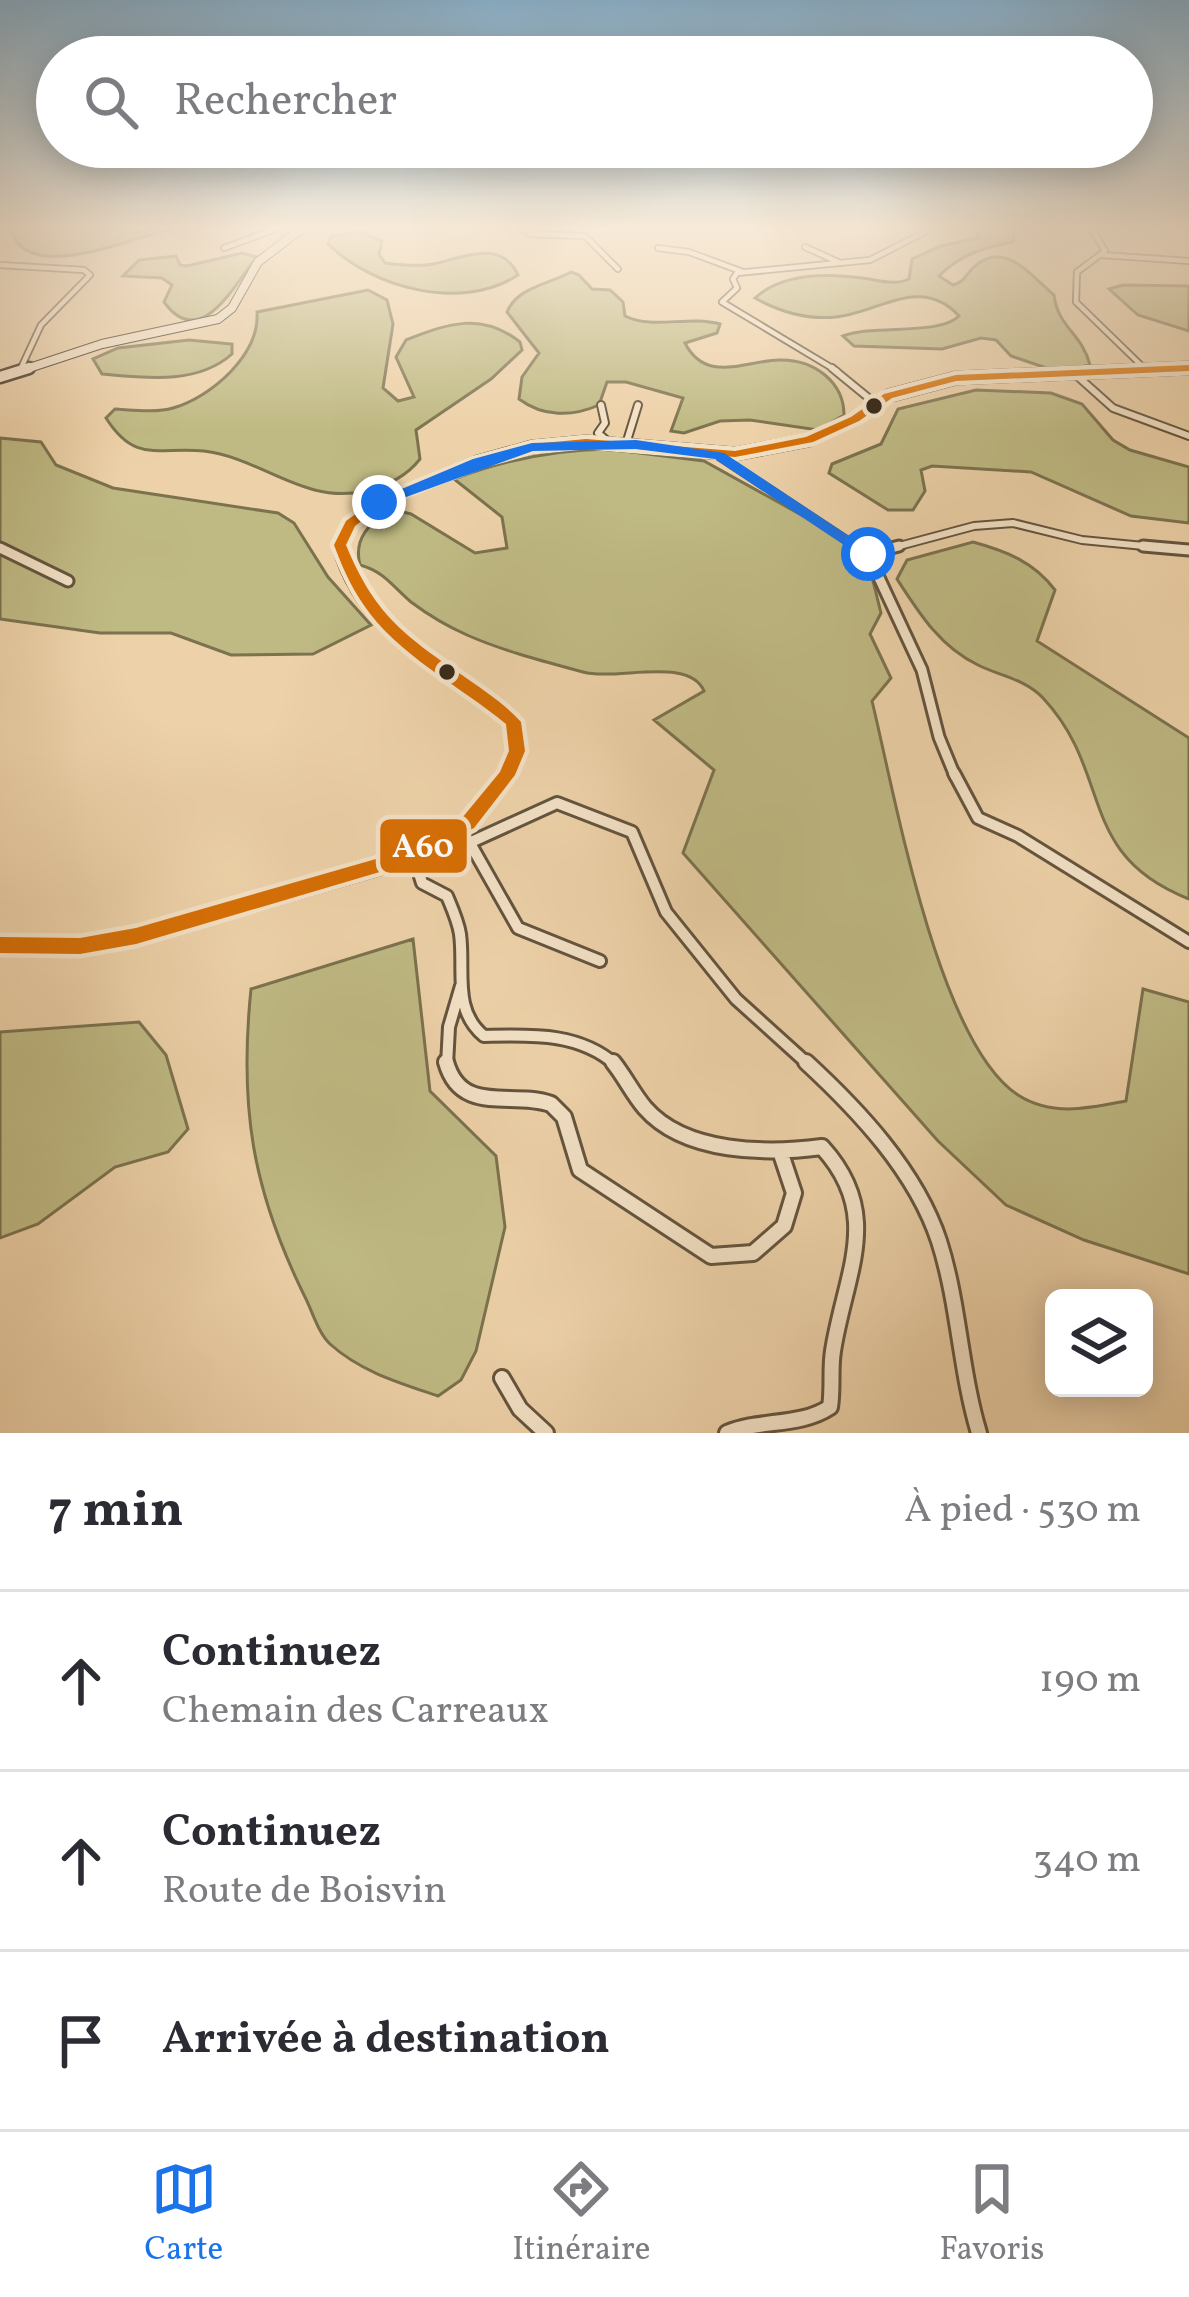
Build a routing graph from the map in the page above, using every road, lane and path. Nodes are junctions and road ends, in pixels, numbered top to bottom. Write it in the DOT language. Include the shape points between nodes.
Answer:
graph roads {
  1 [pos="69,296"];
  2 [pos="239,296"];
  3 [pos="729,296"];
  4 [pos="1076,296"];
  5 [pos="1189,368"];
  6 [pos="1144,369"];
  7 [pos="20,370"];
  8 [pos="1075,374"];
  9 [pos="1,376"];
  10 [pos="876,404"];
  11 [pos="601,405"];
  12 [pos="638,405"];
  13 [pos="1189,436"];
  14 [pos="610,443"];
  15 [pos="626,444"];
  16 [pos="719,456"];
  17 [pos="0,548"];
  18 [pos="1189,550"];
  19 [pos="868,554"];
  20 [pos="68,581"];
  21 [pos="440,842"];
  22 [pos="471,844"];
  23 [pos="413,854"];
  24 [pos="1189,942"];
  25 [pos="0,945"];
  26 [pos="600,961"];
  27 [pos="463,981"];
  28 [pos="782,1154"];
  29 [pos="502,1378"];
  30 [pos="545,1433"];
  31 [pos="727,1433"];
  32 [pos="979,1433"];
  1 -- 7 [label="street" via="41,325"];
  2 -- 7 [label="main road" via="218,319"];
  3 -- 10 [label="street" via="722,302 729,310 851,379"];
  4 -- 6 [label="street"];
  5 -- 6 [label="main road"];
  6 -- 8 [label="main road"];
  7 -- 9 [label="main road"];
  8 -- 10 [label="main road" via="956,378"];
  8 -- 13 [label="street" via="1113,408"];
  10 -- 16 [label="main road" via="809,440"];
  11 -- 14 [label="street" via="598,433"];
  12 -- 15 [label="street"];
  14 -- 15 [label="main road"];
  14 -- 21 [label="main road" via="532,447 478,462 379,502 350,524 340,545 356,594 376,620 513,722 517,751 507,775 468,823"];
  15 -- 16 [label="main road"];
  16 -- 19 [label="street"];
  17 -- 20 [label="street"];
  18 -- 19 [label="street" via="1082,541 1013,523"];
  19 -- 24 [label="street" via="979,818"];
  21 -- 22 [label="street"];
  21 -- 23 [label="main road"];
  22 -- 26 [label="street" via="518,928"];
  22 -- 32 [label="street" via="557,803 632,832 666,912 736,999 847,1100 909,1180 938,1238"];
  23 -- 25 [label="main road" via="136,936 80,946"];
  23 -- 27 [label="street" via="422,883 449,901"];
  27 -- 28 [label="street" via="467,1018 484,1036 568,1038 616,1064 663,1126"];
  27 -- 28 [label="street" via="442,1046 455,1084 482,1100 555,1106 580,1169 711,1256 748,1254 783,1230 794,1201"];
  28 -- 31 [label="street" via="822,1147 860,1211 832,1398 822,1414 758,1420"];
  29 -- 30 [label="street"];
}
